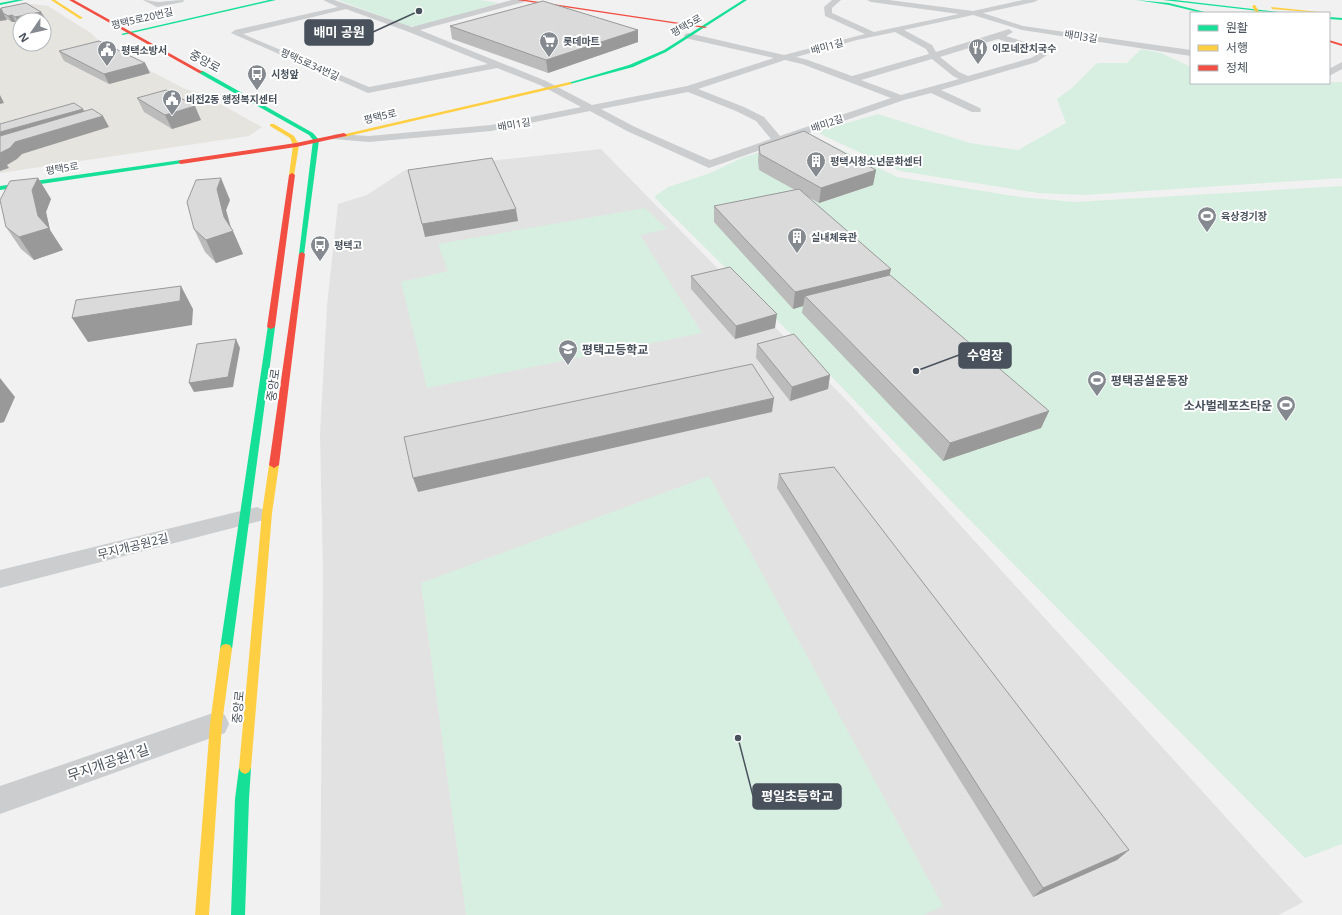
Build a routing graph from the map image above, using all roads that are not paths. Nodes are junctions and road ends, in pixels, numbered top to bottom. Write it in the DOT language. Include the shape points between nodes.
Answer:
graph roads {
  1 [pos="22,0"];
  2 [pos="53,0"];
  3 [pos="71,0"];
  4 [pos="147,0"];
  5 [pos="180,0"];
  6 [pos="274,0"];
  7 [pos="326,0"];
  8 [pos="520,0"];
  9 [pos="745,0"];
  10 [pos="837,0"];
  11 [pos="871,0"];
  12 [pos="1034,0"];
  13 [pos="1138,0"];
  14 [pos="1165,0"];
  15 [pos="1203,0"];
  16 [pos="0,4"];
  17 [pos="346,7"];
  18 [pos="1256,10"];
  19 [pos="1203,12"];
  20 [pos="1279,12"];
  21 [pos="973,13"];
  22 [pos="1330,14"];
  23 [pos="1342,15"];
  24 [pos="1330,18"];
  25 [pos="946,19"];
  26 [pos="1342,19"];
  27 [pos="90,25"];
  28 [pos="958,25"];
  29 [pos="705,27"];
  30 [pos="1022,28"];
  31 [pos="896,29"];
  32 [pos="412,30"];
  33 [pos="130,32"];
  34 [pos="873,34"];
  35 [pos="975,34"];
  36 [pos="688,36"];
  37 [pos="997,36"];
  38 [pos="1330,36"];
  39 [pos="118,40"];
  40 [pos="1342,40"];
  41 [pos="985,41"];
  42 [pos="1330,43"];
  43 [pos="1342,46"];
  44 [pos="1190,53"];
  45 [pos="934,56"];
  46 [pos="786,57"];
  47 [pos="1342,65"];
  48 [pos="497,66"];
  49 [pos="1330,72"];
  50 [pos="853,79"];
  51 [pos="968,80"];
  52 [pos="551,88"];
  53 [pos="689,90"];
  54 [pos="932,90"];
  55 [pos="900,98"];
  56 [pos="591,108"];
  57 [pos="976,110"];
  58 [pos="266,121"];
  59 [pos="313,137"];
  60 [pos="337,137"];
  61 [pos="294,141"];
  62 [pos="778,141"];
  63 [pos="0,180"];
  64 [pos="0,188"];
  65 [pos="266,513"];
  66 [pos="244,519"];
  67 [pos="0,579"];
  68 [pos="216,724"];
  69 [pos="0,800"];
  70 [pos="202,915"];
  71 [pos="238,915"];
  1 -- 16 [label="main road"];
  2 -- 27 [label="main road"];
  3 -- 33 [label="main road, 중앙로"];
  4 -- 5 [label="street" via="157,5"];
  6 -- 33 [label="main road, 평택5로20번길"];
  7 -- 17 [label="street"];
  8 -- 29 [label="main road"];
  8 -- 32 [label="street"];
  9 -- 29 [label="main road, 평택5로"];
  10 -- 34 [label="street, 배미1길" via="828,8 828,14"];
  11 -- 21 [label="street, 배미1길"];
  12 -- 21 [label="street, 배미1길"];
  13 -- 19 [label="main road"];
  14 -- 18 [label="main road"];
  15 -- 18 [label="main road"];
  17 -- 32 [label="street"];
  17 -- 48 [label="street, 평택5로34번길" via="235,32 368,90"];
  18 -- 20 [label="main road"];
  21 -- 25 [label="street, 배미1길"];
  21 -- 30 [label="street, 배미3길"];
  22 -- 23 [label="main road"];
  24 -- 26 [label="main road"];
  25 -- 28 [label="street"];
  25 -- 31 [label="street, 배미1길"];
  29 -- 36 [label="main road, 평택5로"];
  30 -- 37 [label="street"];
  30 -- 44 [label="street, 배미3길"];
  31 -- 34 [label="street, 배미1길"];
  31 -- 45 [label="street" via="929,47"];
  32 -- 48 [label="street"];
  33 -- 39 [label="main road, 평택5로20번길"];
  33 -- 59 [label="main road, 중앙로"];
  34 -- 46 [label="street, 배미1길"];
  35 -- 41 [label="street"];
  36 -- 46 [label="street"];
  36 -- 52 [label="main road, 평택5로" via="665,51 631,66"];
  37 -- 41 [label="street"];
  37 -- 51 [label="street, 배미2길" via="1038,49 1043,55"];
  38 -- 40 [label="main road"];
  41 -- 45 [label="street"];
  42 -- 43 [label="main road"];
  45 -- 50 [label="street"];
  45 -- 51 [label="street" via="956,74"];
  46 -- 50 [label="street"];
  46 -- 53 [label="street, 배미1길"];
  47 -- 49 [label="street"];
  48 -- 52 [label="street"];
  50 -- 55 [label="street"];
  51 -- 54 [label="street, 배미2길"];
  52 -- 56 [label="street"];
  52 -- 59 [label="main road" via="524,89"];
  52 -- 60 [label="main road, 평택5로"];
  53 -- 56 [label="street, 배미1길"];
  53 -- 62 [label="street" via="740,109 760,120"];
  54 -- 55 [label="street, 배미2길"];
  54 -- 57 [label="street"];
  55 -- 62 [label="street, 배미2길"];
  56 -- 60 [label="street, 배미1길" via="491,128 369,139"];
  56 -- 62 [label="street, 배미2길" via="708,164"];
  58 -- 61 [label="main road"];
  59 -- 60 [label="main road, 평택5로"];
  59 -- 61 [label="main road, 평택5로"];
  59 -- 65 [label="main road, 중앙로" via="293,328"];
  61 -- 63 [label="main road"];
  61 -- 64 [label="main road, 평택5로"];
  61 -- 66 [label="main road, 중앙로"];
  65 -- 66 [label="street, 무지개공원2길"];
  65 -- 71 [label="main road, 중앙로" via="242,799"];
  66 -- 67 [label="street, 무지개공원2길"];
  66 -- 68 [label="main road, 중앙로"];
  68 -- 69 [label="street, 무지개공원1길"];
  68 -- 70 [label="main road, 중앙로"];
}
